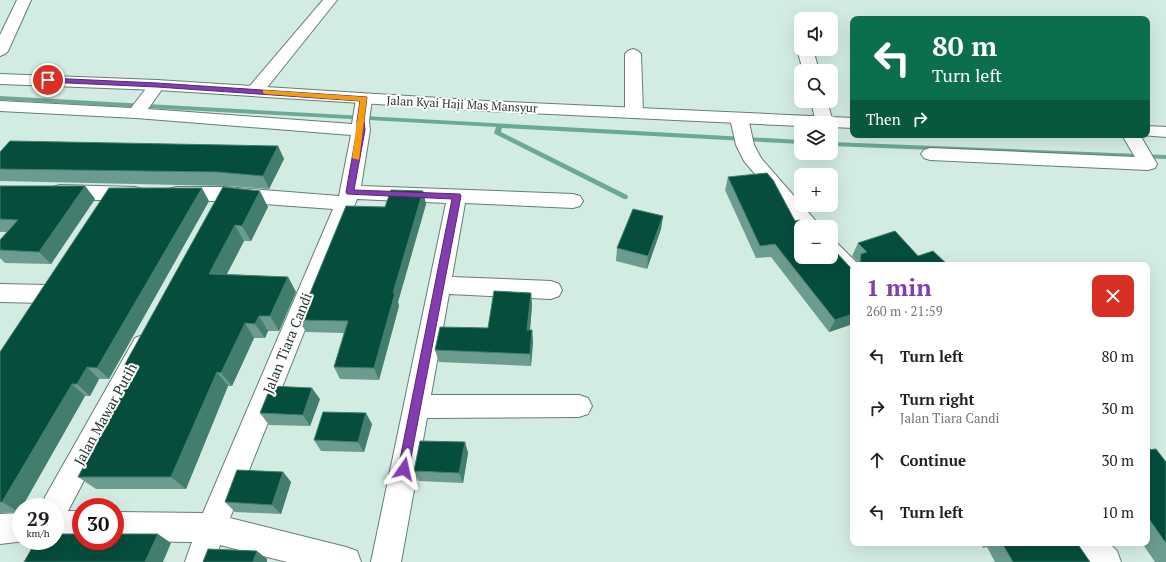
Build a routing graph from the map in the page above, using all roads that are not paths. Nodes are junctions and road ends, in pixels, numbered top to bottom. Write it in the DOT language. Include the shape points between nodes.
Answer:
graph roads {
  1 [pos="24,0"];
  2 [pos="330,0"];
  3 [pos="0,51"];
  4 [pos="632,54"];
  5 [pos="0,79"];
  6 [pos="154,88"];
  7 [pos="255,91"];
  8 [pos="0,106"];
  9 [pos="137,111"];
  10 [pos="634,112"];
  11 [pos="362,115"];
  12 [pos="838,122"];
  13 [pos="850,123"];
  14 [pos="794,125"];
  15 [pos="742,130"];
  16 [pos="1166,132"];
  17 [pos="1150,134"];
  18 [pos="1138,138"];
  19 [pos="930,154"];
  20 [pos="42,192"];
  21 [pos="112,193"];
  22 [pos="225,194"];
  23 [pos="457,196"];
  24 [pos="347,198"];
  25 [pos="573,201"];
  26 [pos="100,212"];
  27 [pos="213,215"];
  28 [pos="805,220"];
  29 [pos="838,257"];
  30 [pos="850,270"];
  31 [pos="59,275"];
  32 [pos="439,285"];
  33 [pos="551,290"];
  34 [pos="0,293"];
  35 [pos="47,294"];
  36 [pos="34,313"];
  37 [pos="153,326"];
  38 [pos="579,406"];
  39 [pos="416,407"];
  40 [pos="60,498"];
  41 [pos="124,527"];
  42 [pos="12,528"];
  43 [pos="211,528"];
  44 [pos="0,529"];
  45 [pos="1093,546"];
  46 [pos="200,562"];
  47 [pos="346,562"];
  48 [pos="386,562"];
  49 [pos="1106,562"];
  1 -- 3 [label="main road"];
  2 -- 7 [label="main road"];
  4 -- 10 [label="main road"];
  5 -- 6 [label="main road, Jalan Kyai Haji Mas Mansyur"];
  6 -- 7 [label="main road, Jalan Kyai Haji Mas Mansyur"];
  6 -- 9 [label="main road"];
  7 -- 11 [label="main road, Jalan Kyai Haji Mas Mansyur"];
  8 -- 9 [label="main road"];
  9 -- 11 [label="main road"];
  10 -- 11 [label="main road, Jalan Kyai Haji Mas Mansyur" via="487,106"];
  10 -- 15 [label="main road, Jalan Kyai Haji Mas Mansyur"];
  11 -- 24 [label="main road, Jalan Tiara Candi"];
  12 -- 13 [label="main road, Jalan Kyai Haji Mas Mansyur"];
  14 -- 15 [label="main road, Jalan Kyai Haji Mas Mansyur"];
  15 -- 28 [label="main road" via="753,161"];
  16 -- 17 [label="main road"];
  18 -- 19 [label="main road" via="1148,164"];
  20 -- 21 [label="main road"];
  21 -- 22 [label="main road"];
  21 -- 26 [label="main road"];
  22 -- 24 [label="main road"];
  22 -- 27 [label="main road"];
  23 -- 24 [label="main road"];
  23 -- 25 [label="main road"];
  23 -- 32 [label="main road"];
  24 -- 43 [label="main road, Jalan Tiara Candi"];
  29 -- 30 [label="main road"];
  31 -- 35 [label="main road"];
  32 -- 33 [label="main road"];
  32 -- 39 [label="main road"];
  34 -- 35 [label="main road"];
  35 -- 36 [label="main road"];
  37 -- 40 [label="main road, Jalan Mawar Putih"];
  38 -- 39 [label="main road"];
  39 -- 48 [label="main road"];
  41 -- 43 [label="main road"];
  42 -- 44 [label="main road"];
  43 -- 46 [label="main road, Jalan Tiara Candi"];
  43 -- 47 [label="main road"];
  45 -- 49 [label="main road"];
}
